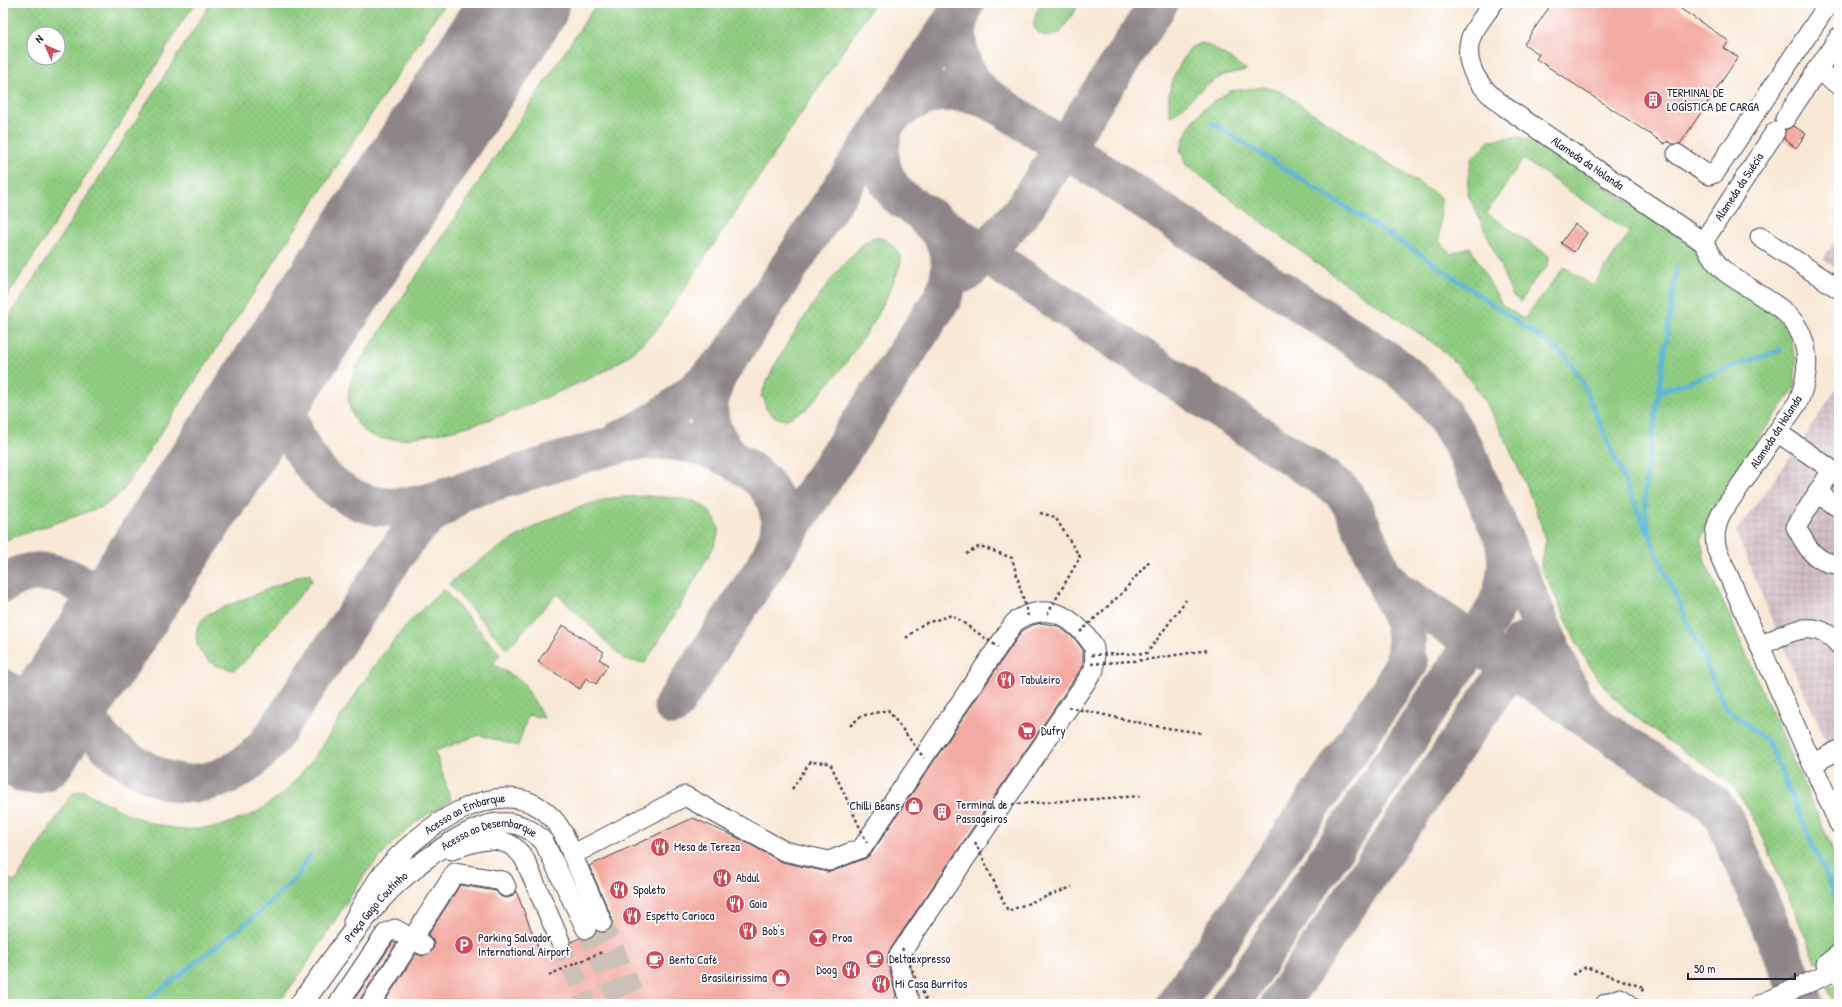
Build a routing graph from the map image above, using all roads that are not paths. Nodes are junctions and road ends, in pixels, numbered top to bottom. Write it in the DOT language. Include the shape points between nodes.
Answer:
graph roads {
  1 [pos="1493,3"];
  2 [pos="1829,3"];
  3 [pos="1839,37"];
  4 [pos="1816,70"];
  5 [pos="1839,85"];
  6 [pos="1677,154"];
  7 [pos="1760,237"];
  8 [pos="1703,242"];
  9 [pos="1839,290"];
  10 [pos="1777,432"];
  11 [pos="1818,493"];
  12 [pos="1839,508"];
  13 [pos="1839,564"];
  14 [pos="1839,645"];
  15 [pos="1760,646"];
  16 [pos="1839,750"];
  17 [pos="1813,763"];
  18 [pos="1839,824"];
  19 [pos="572,855"];
  20 [pos="414,868"];
  21 [pos="506,887"];
  22 [pos="594,925"];
  23 [pos="560,941"];
  24 [pos="418,942"];
  25 [pos="1839,954"];
  26 [pos="327,966"];
  27 [pos="1835,972"];
  28 [pos="1633,1001"];
  29 [pos="343,1003"];
  30 [pos="301,1004"];
  31 [pos="370,1004"];
  32 [pos="911,1004"];
  33 [pos="1605,1004"];
  34 [pos="1760,1004"];
  1 -- 8 [label="lane, Alameda da Holanda" via="1472,37 1469,58 1473,71 1486,92"];
  2 -- 6 [label="lane" via="1715,173 1705,173"];
  3 -- 4 [label="lane, Alameda da Suécia"];
  4 -- 5 [label="lane"];
  4 -- 8 [label="lane, Alameda da Suécia"];
  7 -- 9 [label="lane"];
  8 -- 10 [label="lane, Alameda da Holanda" via="1720,268 1782,310 1799,331 1804,343 1808,365 1804,388 1798,402"];
  10 -- 11 [label="lane" via="1832,470"];
  10 -- 15 [label="lane, Alameda da Holanda" via="1722,512 1715,532 1717,550"];
  11 -- 12 [label="lane"];
  11 -- 13 [label="lane" via="1796,527 1807,549 1828,564"];
  14 -- 15 [label="lane" via="1832,637 1811,628 1794,630"];
  15 -- 17 [label="lane, Alameda da Holanda"];
  16 -- 17 [label="lane"];
  17 -- 18 [label="lane, Alameda da Holanda"];
  19 -- 22 [label="lane, Acesso ao Embarque"];
  19 -- 26 [label="lane, Acesso ao Embarque" via="561,830 549,814 522,799 488,800 458,812 412,844 384,873 370,892"];
  19 -- 32 [label="lane" via="685,796 784,851 830,861 862,848 1014,623 1039,612 1058,614 1094,646 1094,670 898,957"];
  20 -- 22 [label="lane, Acesso ao Desembarque" via="470,830 500,823 514,823 536,833 544,842"];
  20 -- 23 [label="lane, Praça Gago Coutinho" via="456,848 476,842 506,842 519,851 525,860"];
  20 -- 26 [label="main road, Praça Gago Coutinho" via="379,899"];
  21 -- 24 [label="lane" via="503,881 455,873"];
  24 -- 29 [label="lane" via="395,929 386,933"];
  24 -- 31 [label="lane"];
  25 -- 27 [label="lane" via="1826,964 1827,972"];
  26 -- 30 [label="main road, Praça Gago Coutinho"];
  27 -- 34 [label="lane"];
  28 -- 33 [label="lane" via="1620,998"];
}
